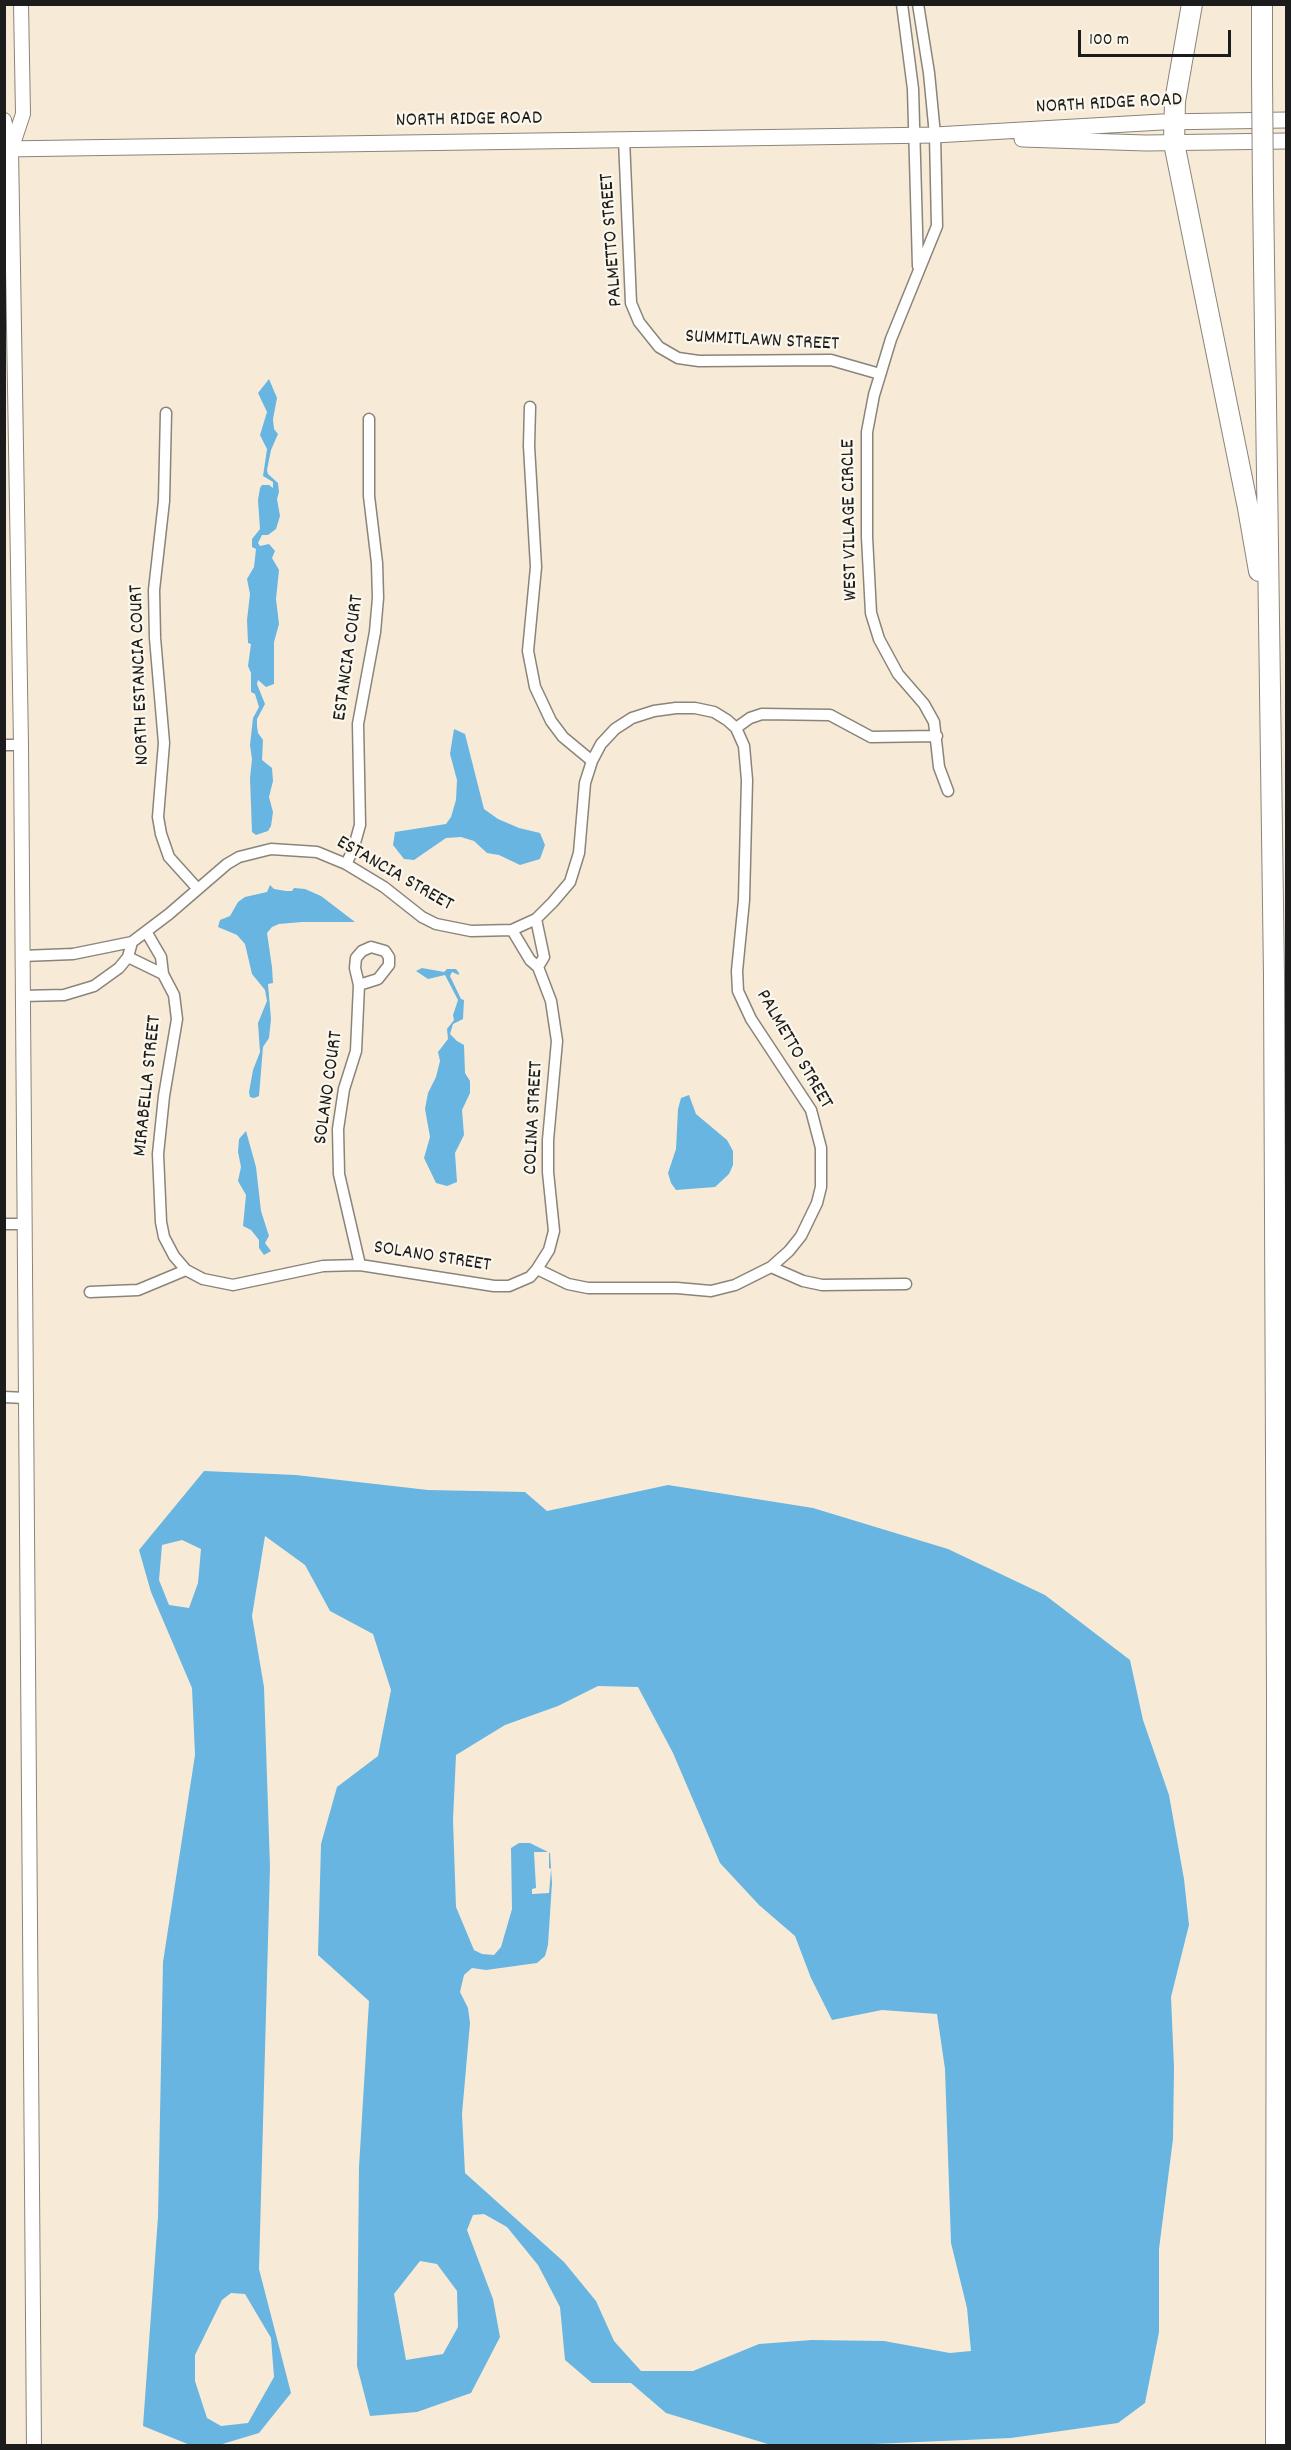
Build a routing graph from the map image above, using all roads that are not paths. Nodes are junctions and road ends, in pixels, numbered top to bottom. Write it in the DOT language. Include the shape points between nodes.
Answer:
graph roads {
  1 [pos="21,4"];
  2 [pos="902,4"];
  3 [pos="918,4"];
  4 [pos="1192,4"];
  5 [pos="1262,4"];
  6 [pos="4,120"];
  7 [pos="1287,120"];
  8 [pos="1173,122"];
  9 [pos="935,135"];
  10 [pos="913,136"];
  11 [pos="624,140"];
  12 [pos="1287,141"];
  13 [pos="1174,143"];
  14 [pos="8,149"];
  15 [pos="918,272"];
  16 [pos="649,334"];
  17 [pos="880,374"];
  18 [pos="530,407"];
  19 [pos="166,413"];
  20 [pos="369,419"];
  21 [pos="1271,714"];
  22 [pos="736,728"];
  23 [pos="937,736"];
  24 [pos="4,745"];
  25 [pos="21,745"];
  26 [pos="592,761"];
  27 [pos="948,791"];
  28 [pos="346,864"];
  29 [pos="197,888"];
  30 [pos="536,919"];
  31 [pos="513,930"];
  32 [pos="147,933"];
  33 [pos="132,942"];
  34 [pos="22,956"];
  35 [pos="128,957"];
  36 [pos="538,967"];
  37 [pos="163,974"];
  38 [pos="359,985"];
  39 [pos="22,996"];
  40 [pos="4,1224"];
  41 [pos="24,1224"];
  42 [pos="360,1264"];
  43 [pos="771,1267"];
  44 [pos="537,1269"];
  45 [pos="186,1270"];
  46 [pos="906,1284"];
  47 [pos="90,1292"];
  48 [pos="4,1397"];
  49 [pos="25,1398"];
  50 [pos="33,2445"];
  51 [pos="1276,2445"];
  1 -- 14 [label="street" via="23,114"];
  2 -- 10 [label="street, WEST VILLAGE CIRCLE" via="911,72"];
  3 -- 9 [label="street, WEST VILLAGE CIRCLE"];
  4 -- 8 [label="highway"];
  5 -- 21 [label="highway, bridge"];
  6 -- 14 [label="street"];
  7 -- 8 [label="main road, NORTH RIDGE ROAD"];
  8 -- 9 [label="main road, NORTH RIDGE ROAD"];
  8 -- 13 [label="highway"];
  9 -- 10 [label="main road, NORTH RIDGE ROAD"];
  9 -- 13 [label="main road, NORTH RIDGE ROAD"];
  9 -- 15 [label="street, WEST VILLAGE CIRCLE" via="937,226"];
  10 -- 11 [label="main road, NORTH RIDGE ROAD"];
  10 -- 15 [label="street, WEST VILLAGE CIRCLE"];
  11 -- 14 [label="main road, NORTH RIDGE ROAD"];
  11 -- 16 [label="street, PALMETTO STREET" via="631,303"];
  12 -- 13 [label="main road, NORTH RIDGE ROAD"];
  13 -- 21 [label="highway" via="1254,542 1265,618"];
  14 -- 25 [label="street"];
  15 -- 17 [label="street, WEST VILLAGE CIRCLE"];
  16 -- 17 [label="street, SUMMITLAWN STREET" via="678,358 831,360"];
  17 -- 23 [label="street, WEST VILLAGE CIRCLE" via="867,432 871,613 885,652 924,704"];
  18 -- 26 [label="street" via="536,567 528,651 535,687 551,721 563,737"];
  19 -- 29 [label="street, NORTH ESTANCIA COURT" via="164,501 154,590 164,743 158,817 169,858"];
  20 -- 28 [label="street, ESTANCIA COURT" via="369,496 378,598 358,724 360,825"];
  21 -- 51 [label="highway"];
  22 -- 23 [label="street" via="762,714 830,715 871,737"];
  22 -- 26 [label="street, ESTANCIA STREET" via="714,712 695,708 654,711 615,729"];
  22 -- 43 [label="street, PALMETTO STREET" via="744,746 747,780 738,991 751,1019 811,1110 821,1148 821,1187 810,1221 789,1251"];
  23 -- 27 [label="street, WEST VILLAGE CIRCLE" via="939,767"];
  24 -- 25 [label="street"];
  25 -- 34 [label="street"];
  26 -- 30 [label="street, ESTANCIA STREET" via="585,783 579,853 570,882"];
  28 -- 29 [label="street, ESTANCIA STREET" via="310,851 271,849 240,857"];
  28 -- 31 [label="street, ESTANCIA STREET" via="436,924 471,931"];
  29 -- 32 [label="street, ESTANCIA STREET"];
  30 -- 31 [label="street, ESTANCIA STREET"];
  30 -- 36 [label="street, COLINA STREET" via="544,957"];
  31 -- 36 [label="street, COLINA STREET"];
  32 -- 33 [label="street, ESTANCIA STREET"];
  32 -- 37 [label="street, MIRABELLA STREET" via="161,957"];
  33 -- 34 [label="street, ESTANCIA STREET" via="73,954"];
  33 -- 35 [label="street"];
  34 -- 39 [label="street"];
  35 -- 37 [label="street"];
  35 -- 39 [label="street" via="94,986 64,995"];
  36 -- 44 [label="street, COLINA STREET" via="551,1001 557,1041 548,1151 554,1231 549,1250"];
  37 -- 45 [label="street, MIRABELLA STREET" via="174,995 177,1019 160,1124 161,1222 164,1237"];
  38 -- 42 [label="street, SOLANO COURT" via="356,1051 344,1089 338,1159"];
  39 -- 41 [label="street"];
  40 -- 41 [label="street"];
  41 -- 49 [label="street"];
  42 -- 44 [label="street, SOLANO STREET" via="494,1286 520,1282"];
  42 -- 45 [label="street, SOLANO STREET" via="323,1266 233,1285 203,1279"];
  43 -- 44 [label="street" via="735,1285 711,1291 588,1288 568,1284"];
  43 -- 46 [label="street" via="822,1286"];
  45 -- 47 [label="street" via="138,1290"];
  48 -- 49 [label="street"];
  49 -- 50 [label="street"];
}
